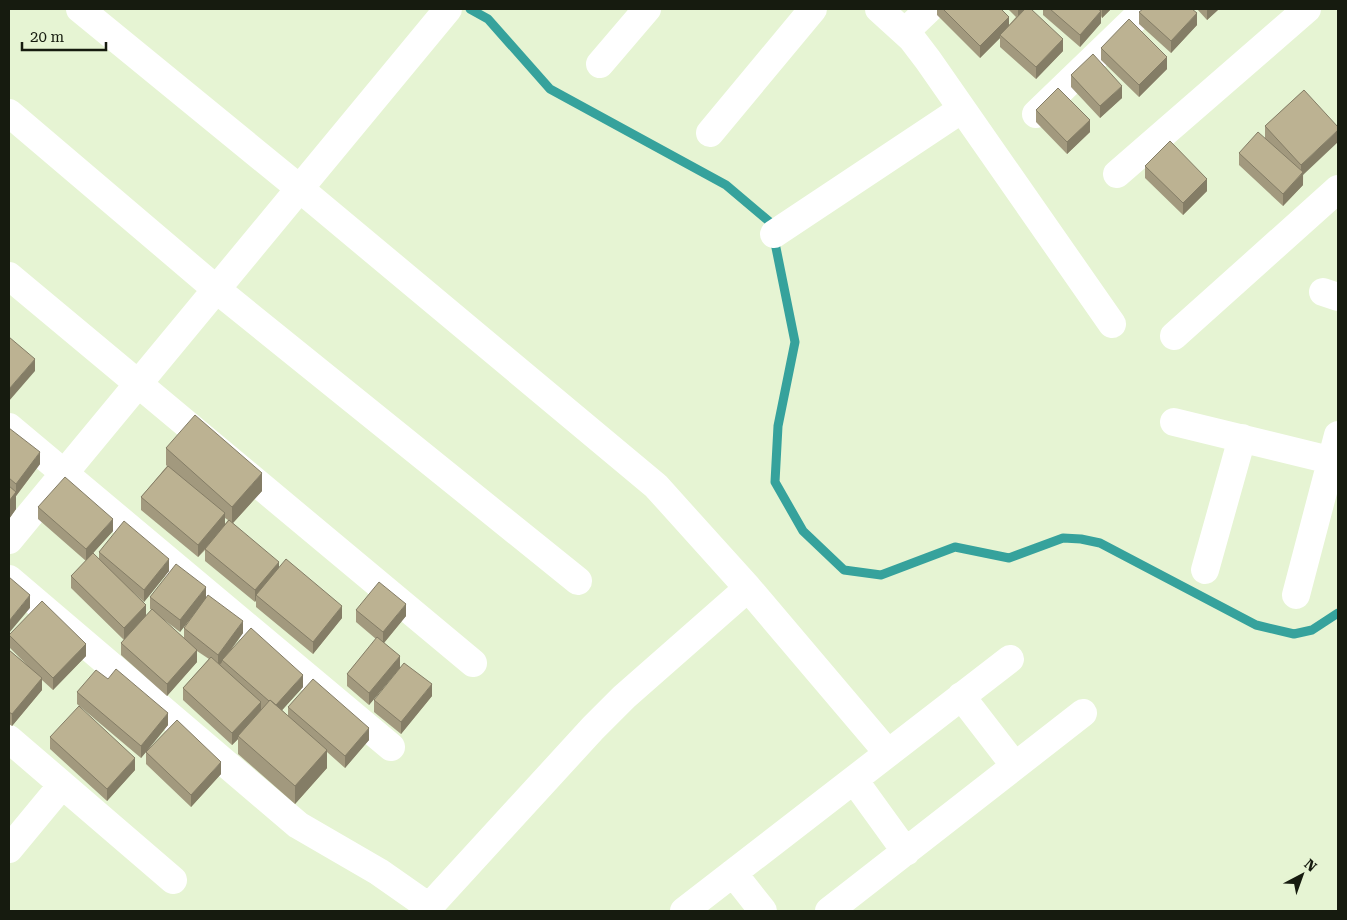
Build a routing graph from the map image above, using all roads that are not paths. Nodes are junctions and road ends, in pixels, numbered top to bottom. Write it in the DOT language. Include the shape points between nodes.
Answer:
graph roads {
  1 [pos="80,9"];
  2 [pos="448,9"];
  3 [pos="647,9"];
  4 [pos="813,9"];
  5 [pos="879,9"];
  6 [pos="930,9"];
  7 [pos="1144,9"];
  8 [pos="1307,9"];
  9 [pos="905,32"];
  10 [pos="600,64"];
  11 [pos="962,109"];
  12 [pos="9,114"];
  13 [pos="1036,114"];
  14 [pos="710,133"];
  15 [pos="1117,174"];
  16 [pos="299,188"];
  17 [pos="1338,189"];
  18 [pos="774,234"];
  19 [pos="9,276"];
  20 [pos="216,289"];
  21 [pos="1112,324"];
  22 [pos="1174,336"];
  23 [pos="138,383"];
  24 [pos="1174,422"];
  25 [pos="9,427"];
  26 [pos="1242,438"];
  27 [pos="1336,452"];
  28 [pos="64,472"];
  29 [pos="9,540"];
  30 [pos="1205,570"];
  31 [pos="9,580"];
  32 [pos="578,581"];
  33 [pos="748,588"];
  34 [pos="1296,594"];
  35 [pos="1010,659"];
  36 [pos="473,663"];
  37 [pos="961,696"];
  38 [pos="1083,713"];
  39 [pos="9,739"];
  40 [pos="391,747"];
  41 [pos="888,753"];
  42 [pos="1015,766"];
  43 [pos="854,780"];
  44 [pos="62,785"];
  45 [pos="9,849"];
  46 [pos="906,852"];
  47 [pos="733,873"];
  48 [pos="174,880"];
  49 [pos="684,911"];
  50 [pos="763,911"];
  51 [pos="830,911"];
  1 -- 16 [label="street"];
  2 -- 16 [label="street"];
  3 -- 10 [label="street"];
  4 -- 14 [label="street"];
  5 -- 9 [label="street"];
  6 -- 9 [label="street"];
  7 -- 13 [label="street"];
  8 -- 15 [label="street"];
  9 -- 11 [label="street"];
  11 -- 18 [label="street"];
  11 -- 21 [label="street"];
  12 -- 20 [label="street"];
  16 -- 20 [label="street"];
  16 -- 33 [label="street" via="656,486"];
  17 -- 22 [label="street"];
  19 -- 23 [label="street"];
  20 -- 23 [label="street"];
  20 -- 32 [label="street"];
  23 -- 28 [label="street"];
  23 -- 36 [label="street"];
  24 -- 26 [label="street"];
  25 -- 28 [label="street"];
  26 -- 27 [label="street"];
  26 -- 30 [label="street"];
  27 -- 34 [label="street"];
  28 -- 29 [label="street"];
  28 -- 40 [label="street"];
  31 -- 33 [label="street" via="298,825 379,872 429,906 624,697"];
  33 -- 41 [label="street"];
  35 -- 37 [label="street"];
  37 -- 41 [label="street"];
  37 -- 42 [label="street"];
  38 -- 42 [label="street"];
  39 -- 44 [label="street"];
  41 -- 43 [label="street"];
  42 -- 46 [label="street"];
  43 -- 46 [label="street"];
  43 -- 47 [label="street"];
  44 -- 45 [label="street"];
  44 -- 48 [label="street"];
  46 -- 51 [label="street"];
  47 -- 49 [label="street"];
  47 -- 50 [label="street"];
}
